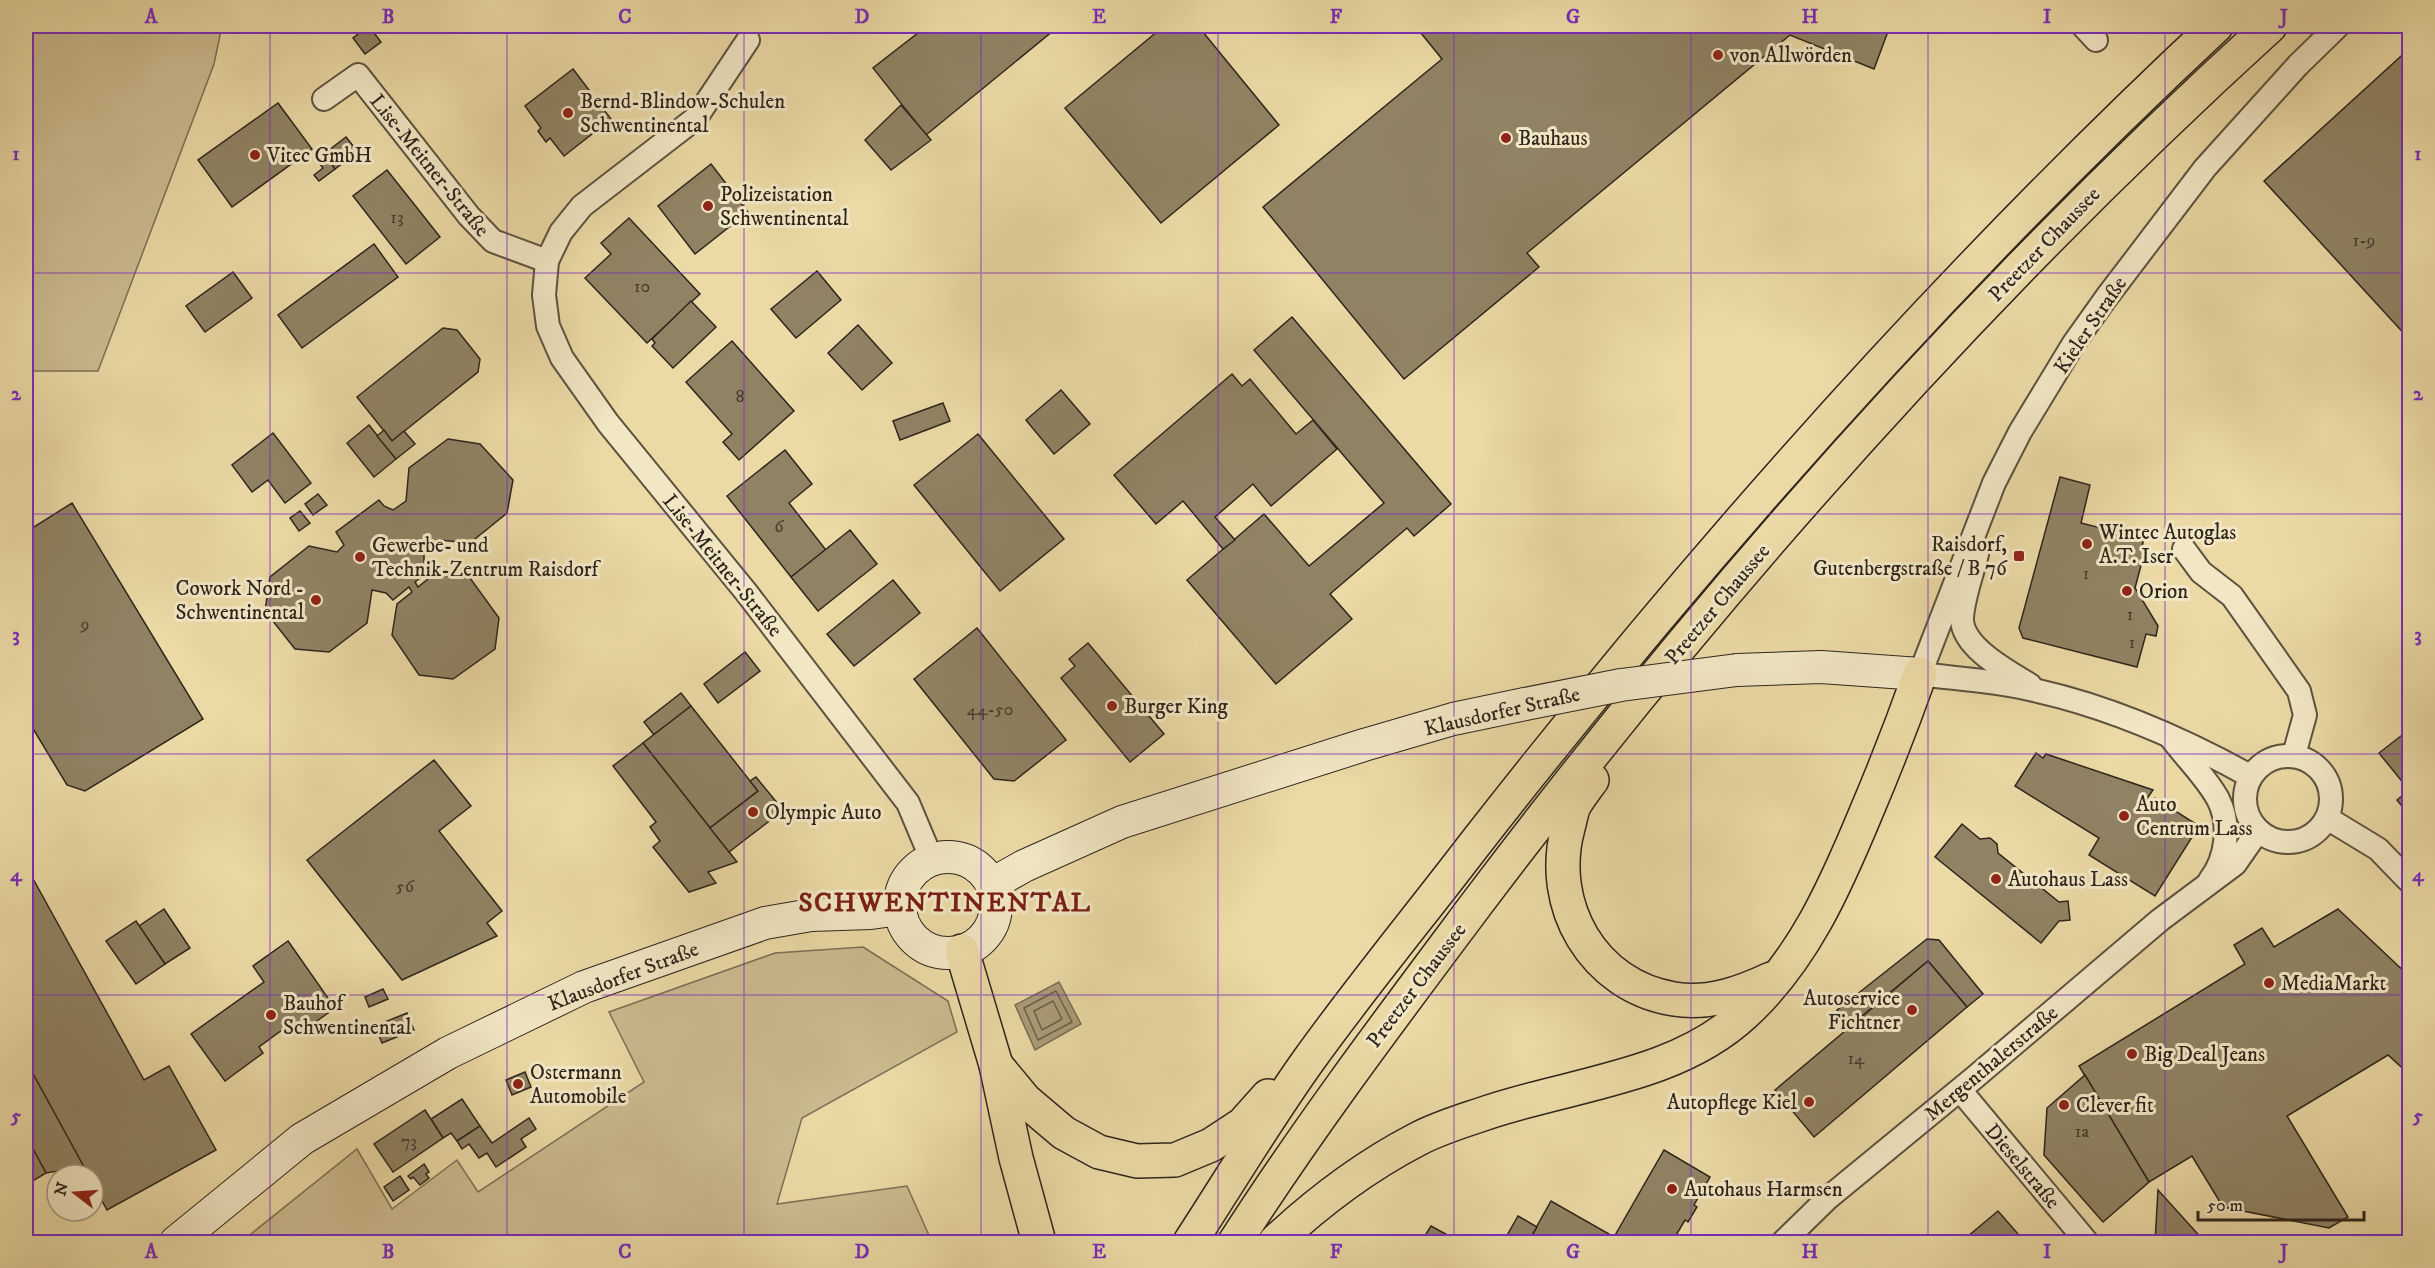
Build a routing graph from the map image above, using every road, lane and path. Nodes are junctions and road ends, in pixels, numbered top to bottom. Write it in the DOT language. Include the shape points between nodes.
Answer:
graph roads {
  1 [pos="2216,26"];
  2 [pos="2270,26"];
  3 [pos="2338,26"];
  4 [pos="748,40"];
  5 [pos="324,99"];
  6 [pos="547,261"];
  7 [pos="1994,483"];
  8 [pos="2184,549"];
  9 [pos="1920,674"];
  10 [pos="2038,690"];
  11 [pos="1626,712"];
  12 [pos="2169,735"];
  13 [pos="2294,755"];
  14 [pos="2250,776"];
  15 [pos="2327,818"];
  16 [pos="2258,831"];
  17 [pos="932,860"];
  18 [pos="2409,882"];
  19 [pos="992,884"];
  20 [pos="2204,888"];
  21 [pos="900,909"];
  22 [pos="962,951"];
  23 [pos="1778,976"];
  24 [pos="1308,1062"];
  25 [pos="996,1065"];
  26 [pos="1960,1090"];
  27 [pos="176,1242"];
  28 [pos="1039,1242"];
  29 [pos="1190,1242"];
  30 [pos="1235,1242"];
  31 [pos="1275,1242"];
  32 [pos="1783,1242"];
  33 [pos="2087,1242"];
  1 -- 24 [label="highway, Preetzer Chaussee" via="2039,197 1814,435 1569,724"];
  2 -- 11 [label="highway, Preetzer Chaussee" via="2174,113 2008,279 1821,480"];
  3 -- 7 [label="street, Kieler Straße" via="2205,168 2106,298 2074,343"];
  4 -- 6 [label="street, Lise-Meitner-Straße" via="696,118 582,206 561,232"];
  5 -- 6 [label="street, Lise-Meitner-Straße" via="358,75 493,242"];
  6 -- 17 [label="street, Lise-Meitner-Straße" via="544,295 548,326 562,358 608,423 746,592 908,803"];
  7 -- 9 [label="street, Kieler Straße"];
  7 -- 10 [label="street, Klausdorfer Straße" via="1962,620 1972,644 1986,657"];
  8 -- 13 [label="street" via="2200,572 2232,596 2299,691 2305,715"];
  9 -- 10 [label="street, Klausdorfer Straße"];
  9 -- 19 [label="street, Klausdorfer Straße, bridge" via="1821,667 1737,670 1621,685 1453,719 1122,822"];
  9 -- 23 [label="highway" via="1897,740 1837,881 1792,960"];
  10 -- 12 [label="street, Klausdorfer Straße"];
  11 -- 23 [label="highway" via="1598,771 1574,807 1563,844 1562,878 1575,928 1608,969 1639,989 1674,999 1741,993"];
  11 -- 30 [label="highway, Preetzer Chaussee" via="1382,1030"];
  12 -- 14 [label="street, Klausdorfer Straße"];
  12 -- 20 [label="street, Mergenthalerstraße" via="2218,800 2226,827 2218,869"];
  13 -- 14 [label="street" via="2277,756 2261,764"];
  13 -- 15 [label="street" via="2322,771 2331,802"];
  14 -- 16 [label="street" via="2244,805"];
  15 -- 16 [label="street" via="2318,831 2304,840 2272,840"];
  15 -- 18 [label="street" via="2378,849"];
  16 -- 20 [label="street, Mergenthalerstraße" via="2235,864"];
  17 -- 19 [label="street" via="946,857 966,861"];
  17 -- 21 [label="street" via="918,867 908,879"];
  19 -- 22 [label="street" via="996,911 992,924 975,945"];
  20 -- 26 [label="street, Mergenthalerstraße" via="2160,920"];
  21 -- 22 [label="street" via="904,923 921,945 934,951"];
  21 -- 27 [label="street, Klausdorfer Straße" via="811,915 765,923 584,987 448,1053 302,1139"];
  22 -- 25 [label="highway"];
  23 -- 31 [label="highway" via="1744,1014 1679,1055 1482,1114 1417,1139 1366,1168"];
  24 -- 25 [label="highway" via="1280,1081 1243,1124 1211,1145 1174,1160 1137,1161 1099,1152 1064,1133 1026,1100"];
  24 -- 29 [label="highway, Preetzer Chaussee"];
  25 -- 28 [label="highway"];
  26 -- 32 [label="street, Mergenthalerstraße" via="1828,1198"];
  26 -- 33 [label="street, Dieselstraße"];
}
